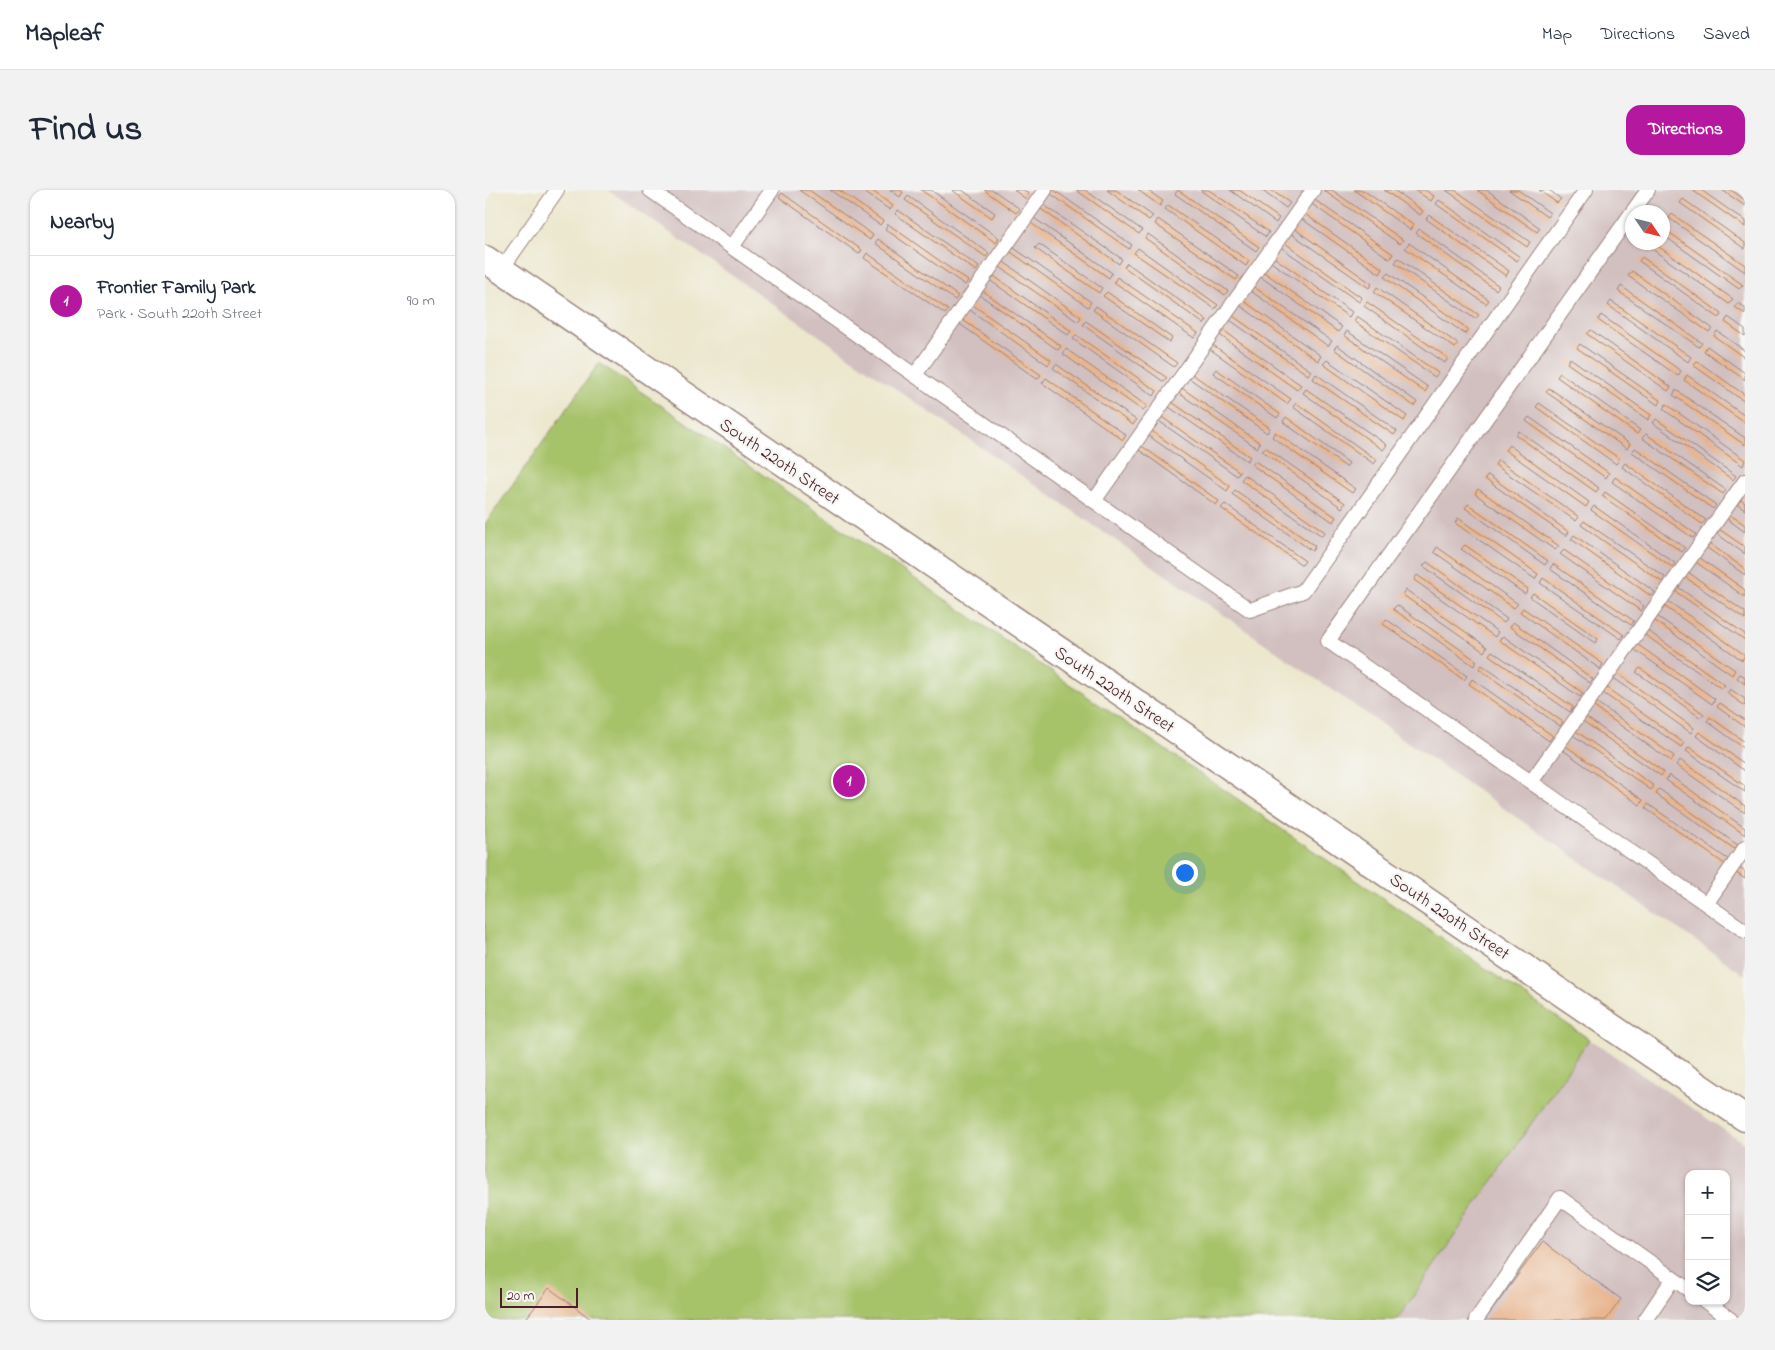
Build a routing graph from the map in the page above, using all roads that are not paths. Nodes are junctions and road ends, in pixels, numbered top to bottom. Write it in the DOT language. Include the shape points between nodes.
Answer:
graph roads {
  1 [pos="557,190"];
  2 [pos="650,190"];
  3 [pos="772,190"];
  4 [pos="1045,190"];
  5 [pos="1313,190"];
  6 [pos="1585,190"];
  7 [pos="1649,190"];
  8 [pos="732,247"];
  9 [pos="493,265"];
  10 [pos="915,375"];
  11 [pos="1745,481"];
  12 [pos="1094,500"];
  13 [pos="1531,782"];
  14 [pos="1745,848"];
  15 [pos="1706,904"];
  16 [pos="1745,931"];
  17 [pos="1745,1118"];
  18 [pos="1673,1279"];
  19 [pos="1685,1287"];
  20 [pos="1710,1305"];
  21 [pos="1476,1320"];
  22 [pos="1645,1320"];
  23 [pos="1731,1320"];
  1 -- 9 [label="lane"];
  2 -- 8 [label="lane"];
  3 -- 8 [label="lane"];
  4 -- 10 [label="lane"];
  5 -- 12 [label="lane"];
  6 -- 12 [label="lane" via="1303,591 1250,610"];
  7 -- 13 [label="lane" via="1328,641"];
  8 -- 10 [label="lane"];
  9 -- 17 [label="street, South 220th Street"];
  10 -- 12 [label="lane"];
  11 -- 13 [label="lane"];
  13 -- 15 [label="lane"];
  14 -- 15 [label="lane"];
  15 -- 16 [label="lane"];
  18 -- 19 [label="lane"];
  18 -- 21 [label="lane" via="1560,1198"];
  18 -- 22 [label="lane"];
  20 -- 23 [label="lane"];
}
